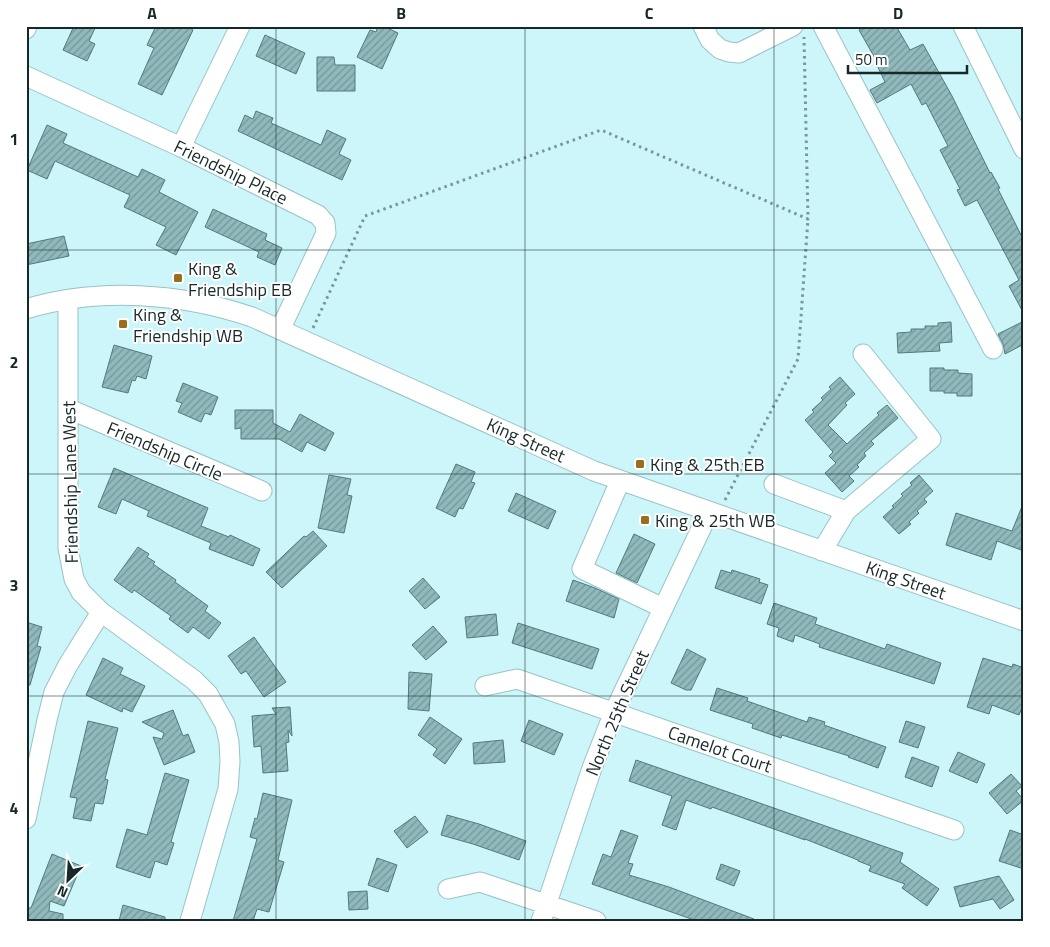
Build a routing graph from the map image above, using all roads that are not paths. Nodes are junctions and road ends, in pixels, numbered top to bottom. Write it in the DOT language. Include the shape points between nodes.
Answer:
graph roads {
  1 [pos="240,26"];
  2 [pos="703,26"];
  3 [pos="823,26"];
  4 [pos="963,26"];
  5 [pos="799,31"];
  6 [pos="26,76"];
  7 [pos="181,147"];
  8 [pos="1024,148"];
  9 [pos="68,300"];
  10 [pos="26,309"];
  11 [pos="280,330"];
  12 [pos="993,349"];
  13 [pos="863,354"];
  14 [pos="69,409"];
  15 [pos="620,481"];
  16 [pos="774,484"];
  17 [pos="262,491"];
  18 [pos="846,511"];
  19 [pos="713,513"];
  20 [pos="822,551"];
  21 [pos="663,608"];
  22 [pos="101,612"];
  23 [pos="1024,621"];
  24 [pos="485,686"];
  25 [pos="614,712"];
  26 [pos="26,818"];
  27 [pos="954,830"];
  28 [pos="448,888"];
  29 [pos="544,912"];
  30 [pos="190,921"];
  31 [pos="596,921"];
  1 -- 7 [label="street"];
  2 -- 5 [label="street" via="710,40 720,49 739,53"];
  3 -- 12 [label="street"];
  4 -- 8 [label="street"];
  6 -- 7 [label="street, Friendship Place"];
  7 -- 11 [label="street, Friendship Place" via="318,215 325,223 326,232"];
  9 -- 10 [label="street, King Street"];
  9 -- 11 [label="street, King Street" via="113,296 197,302 252,317"];
  9 -- 14 [label="street, Friendship Lane West"];
  11 -- 15 [label="street, King Street"];
  13 -- 18 [label="street" via="931,439"];
  14 -- 17 [label="street, Friendship Circle"];
  14 -- 22 [label="street, Friendship Lane West" via="70,564 81,592"];
  15 -- 19 [label="street, King Street"];
  15 -- 21 [label="street" via="582,569"];
  16 -- 18 [label="street"];
  18 -- 20 [label="street"];
  19 -- 20 [label="street, King Street"];
  19 -- 21 [label="street, North 25th Street"];
  20 -- 23 [label="street, King Street"];
  21 -- 25 [label="street, North 25th Street"];
  22 -- 26 [label="street" via="54,692"];
  22 -- 30 [label="street, Friendship Lane West" via="194,680 208,694 225,724 230,762 228,789"];
  24 -- 25 [label="street, Camelot Court" via="517,680"];
  25 -- 27 [label="street, Camelot Court"];
  25 -- 29 [label="street, North 25th Street"];
  28 -- 29 [label="street" via="480,882"];
  29 -- 31 [label="street"];
}
